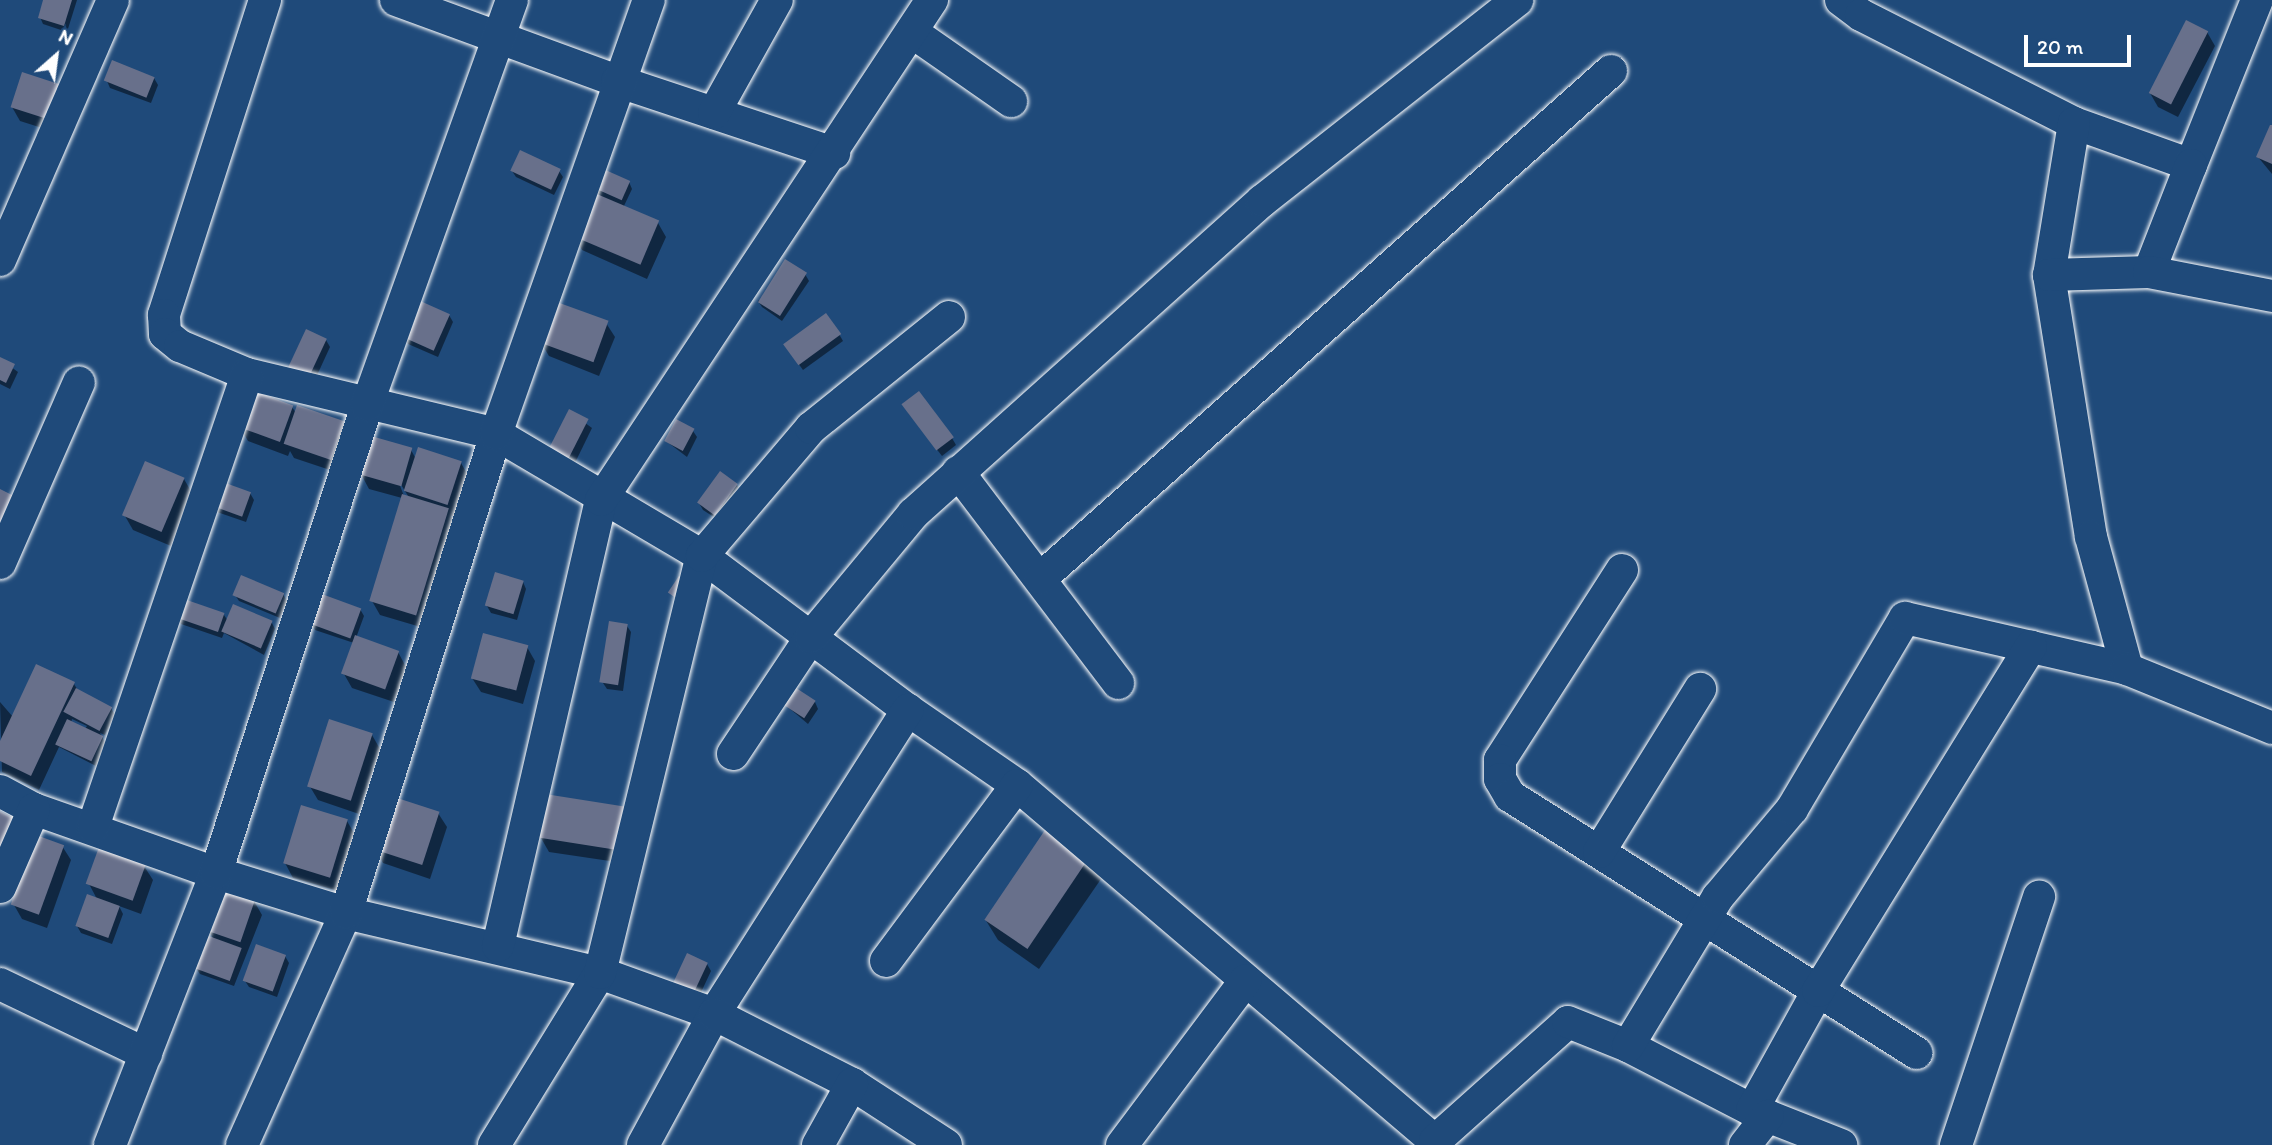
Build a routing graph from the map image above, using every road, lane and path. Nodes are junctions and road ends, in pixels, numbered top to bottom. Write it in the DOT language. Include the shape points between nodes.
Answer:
graph roads {
  1 [pos="113,0"];
  2 [pos="265,0"];
  3 [pos="396,0"];
  4 [pos="512,0"];
  5 [pos="649,0"];
  6 [pos="777,0"];
  7 [pos="932,0"];
  8 [pos="1517,0"];
  9 [pos="1840,0"];
  10 [pos="2258,0"];
  11 [pos="912,32"];
  12 [pos="500,35"];
  13 [pos="1611,71"];
  14 [pos="617,81"];
  15 [pos="1011,102"];
  16 [pos="714,113"];
  17 [pos="2074,123"];
  18 [pos="834,153"];
  19 [pos="2190,165"];
  20 [pos="0,260"];
  21 [pos="2149,272"];
  22 [pos="2049,275"];
  23 [pos="2272,296"];
  24 [pos="949,317"];
  25 [pos="247,374"];
  26 [pos="79,382"];
  27 [pos="367,405"];
  28 [pos="496,434"];
  29 [pos="958,471"];
  30 [pos="601,500"];
  31 [pos="702,556"];
  32 [pos="0,564"];
  33 [pos="1622,570"];
  34 [pos="1041,578"];
  35 [pos="811,637"];
  36 [pos="2031,646"];
  37 [pos="2127,669"];
  38 [pos="1118,683"];
  39 [pos="1700,689"];
  40 [pos="908,710"];
  41 [pos="2272,728"];
  42 [pos="733,754"];
  43 [pos="1017,785"];
  44 [pos="0,791"];
  45 [pos="34,809"];
  46 [pos="93,827"];
  47 [pos="1599,852"];
  48 [pos="216,873"];
  49 [pos="0,887"];
  50 [pos="2039,897"];
  51 [pos="346,913"];
  52 [pos="1704,920"];
  53 [pos="498,946"];
  54 [pos="886,961"];
  55 [pos="600,973"];
  56 [pos="1246,980"];
  57 [pos="0,984"];
  58 [pos="1818,991"];
  59 [pos="715,1014"];
  60 [pos="1628,1046"];
  61 [pos="1916,1053"];
  62 [pos="146,1054"];
  63 [pos="852,1084"];
  64 [pos="1760,1113"];
  65 [pos="1434,1143"];
  66 [pos="110,1145"];
  67 [pos="242,1145"];
  68 [pos="494,1145"];
  69 [pos="643,1145"];
  70 [pos="818,1145"];
  71 [pos="946,1145"];
  72 [pos="1122,1145"];
  73 [pos="1745,1145"];
  74 [pos="1841,1145"];
  75 [pos="1956,1145"];
  1 -- 20 [label="street"];
  2 -- 25 [label="street" via="164,315 165,334 180,346"];
  3 -- 12 [label="street"];
  4 -- 12 [label="street"];
  5 -- 14 [label="street"];
  6 -- 16 [label="street"];
  7 -- 11 [label="street"];
  8 -- 29 [label="street" via="1262,201"];
  9 -- 17 [label="street"];
  10 -- 19 [label="street"];
  11 -- 15 [label="street"];
  11 -- 18 [label="street"];
  12 -- 14 [label="street"];
  12 -- 27 [label="street"];
  13 -- 34 [label="street"];
  14 -- 16 [label="street"];
  14 -- 28 [label="street"];
  16 -- 18 [label="street"];
  17 -- 19 [label="street"];
  17 -- 22 [label="street"];
  18 -- 30 [label="street"];
  19 -- 21 [label="street"];
  21 -- 22 [label="street"];
  21 -- 23 [label="street"];
  22 -- 37 [label="street" via="2091,537"];
  24 -- 31 [label="street" via="811,428"];
  25 -- 27 [label="street"];
  25 -- 46 [label="street"];
  26 -- 32 [label="street"];
  27 -- 28 [label="street"];
  27 -- 48 [label="street"];
  28 -- 30 [label="street"];
  28 -- 51 [label="street"];
  29 -- 34 [label="street"];
  29 -- 35 [label="street" via="913,514"];
  30 -- 31 [label="street"];
  30 -- 53 [label="street"];
  31 -- 35 [label="street"];
  31 -- 55 [label="street"];
  33 -- 47 [label="street" via="1500,760 1500,779 1510,796"];
  34 -- 38 [label="street"];
  35 -- 40 [label="street"];
  35 -- 42 [label="street"];
  36 -- 37 [label="street"];
  36 -- 52 [label="street" via="1905,618 1792,809"];
  36 -- 58 [label="street"];
  37 -- 41 [label="street"];
  39 -- 47 [label="street"];
  40 -- 43 [label="street"];
  40 -- 59 [label="street"];
  43 -- 54 [label="street"];
  43 -- 56 [label="street"];
  44 -- 45 [label="street"];
  45 -- 46 [label="street"];
  45 -- 49 [label="street"];
  46 -- 48 [label="street"];
  47 -- 52 [label="street"];
  48 -- 51 [label="street"];
  48 -- 62 [label="street"];
  50 -- 75 [label="street"];
  51 -- 53 [label="street"];
  51 -- 67 [label="street"];
  52 -- 58 [label="street"];
  52 -- 60 [label="street"];
  53 -- 55 [label="street"];
  55 -- 59 [label="street"];
  55 -- 68 [label="street"];
  56 -- 65 [label="street"];
  56 -- 72 [label="street"];
  57 -- 62 [label="street"];
  58 -- 61 [label="street"];
  58 -- 64 [label="street"];
  59 -- 63 [label="street"];
  59 -- 69 [label="street"];
  60 -- 64 [label="street"];
  60 -- 65 [label="street" via="1568,1022"];
  62 -- 66 [label="street"];
  63 -- 70 [label="street"];
  63 -- 71 [label="street"];
  64 -- 73 [label="street"];
  64 -- 74 [label="street"];
}
